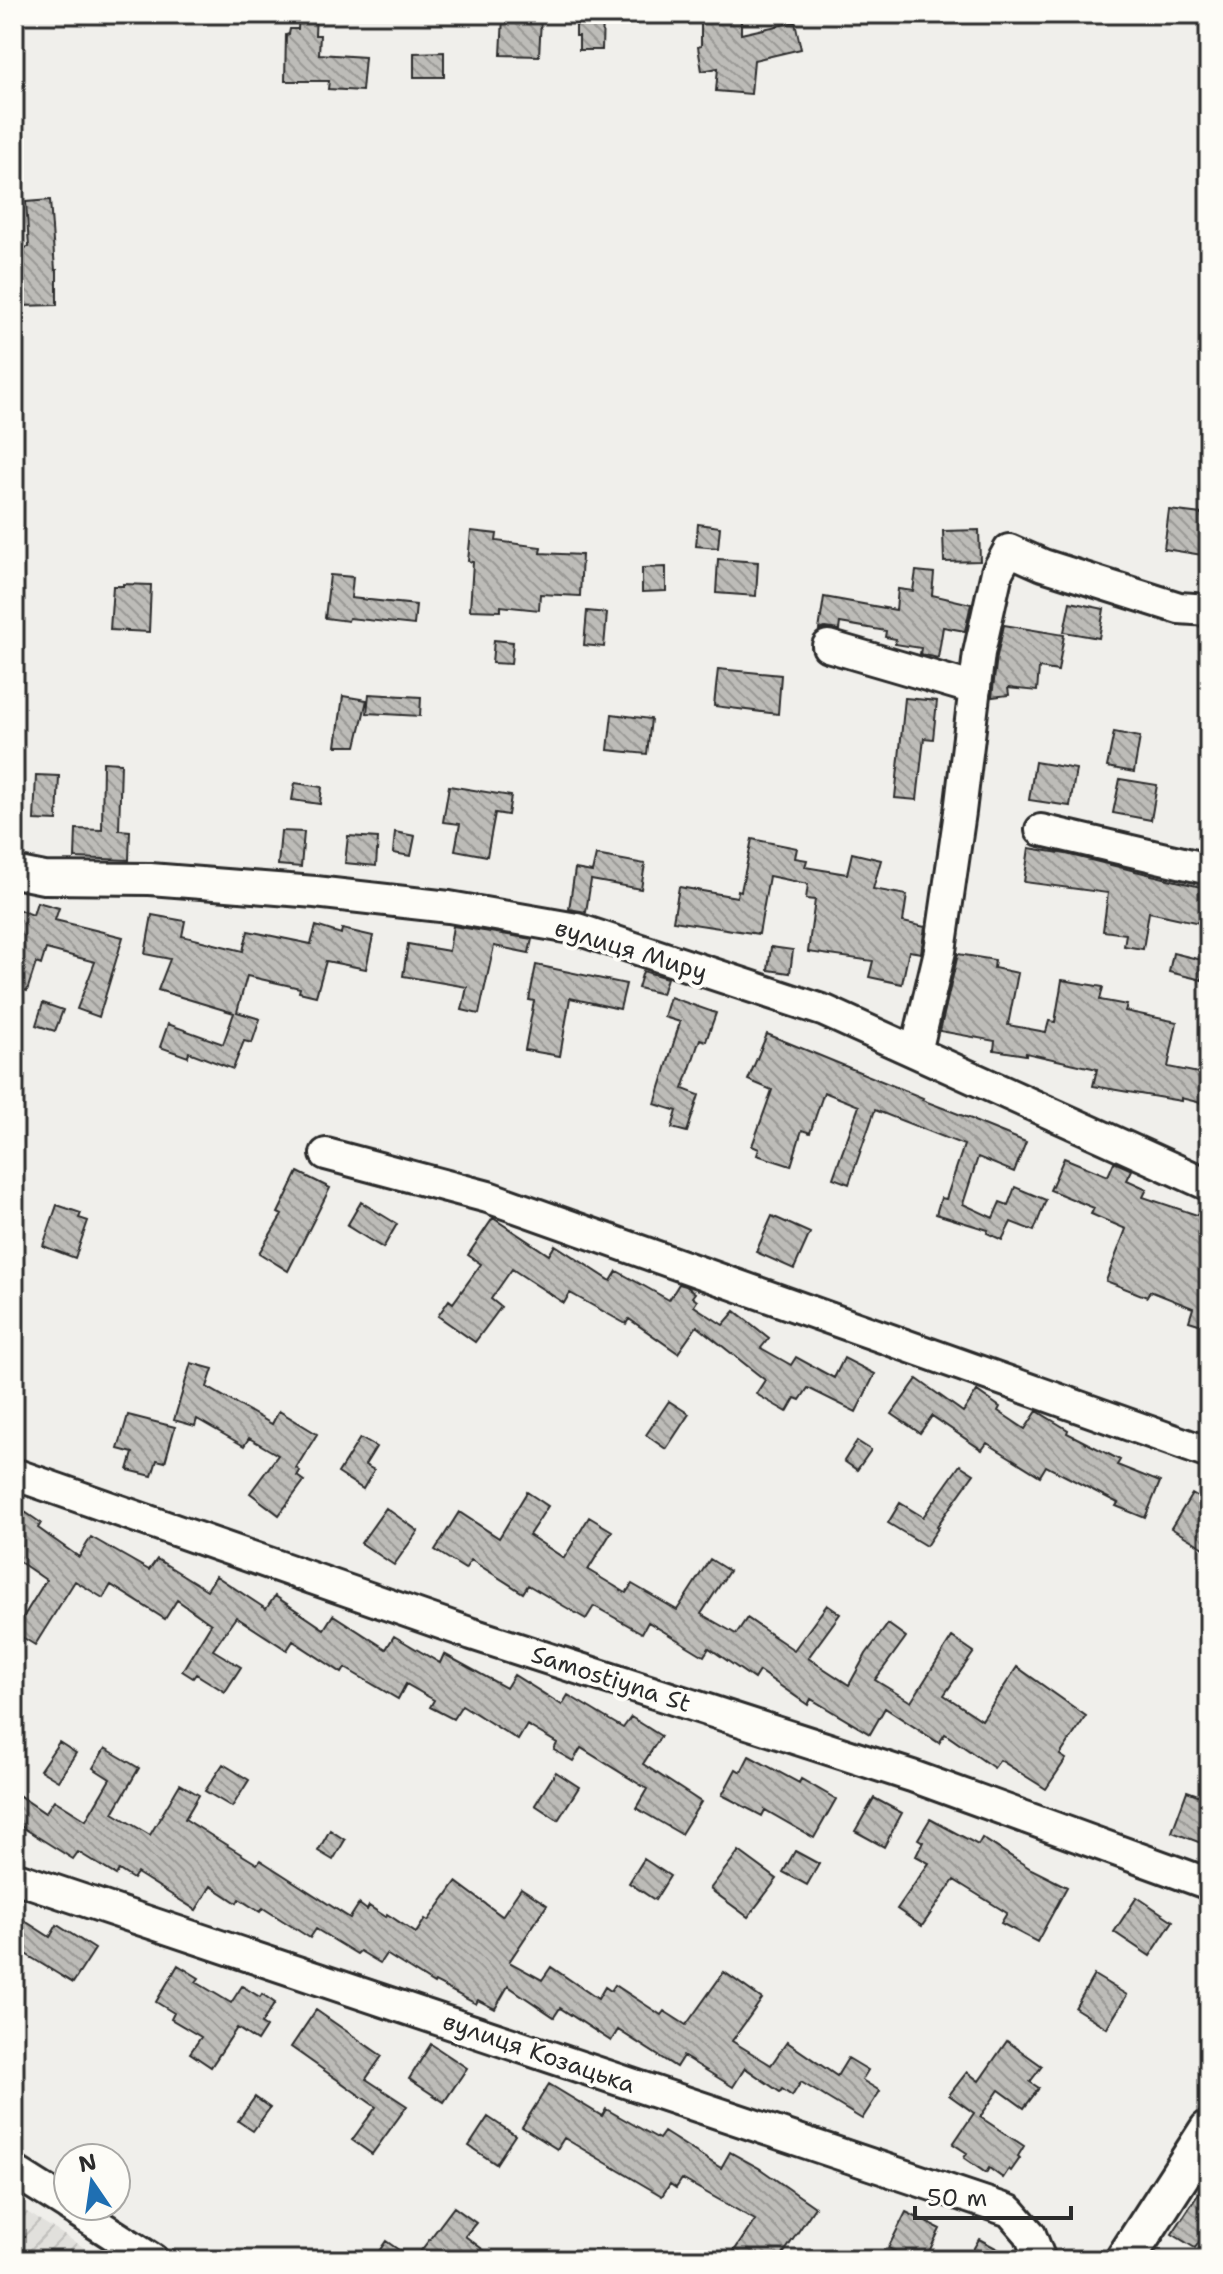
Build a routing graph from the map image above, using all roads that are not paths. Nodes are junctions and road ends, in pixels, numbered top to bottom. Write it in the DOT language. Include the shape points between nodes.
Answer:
graph roads {
  1 [pos="1209,610"];
  2 [pos="828,646"];
  3 [pos="975,689"];
  4 [pos="1041,830"];
  5 [pos="1209,869"];
  6 [pos="14,872"];
  7 [pos="916,1052"];
  8 [pos="326,1154"];
  9 [pos="1209,1185"];
  10 [pos="1209,1453"];
  11 [pos="14,1474"];
  12 [pos="14,1877"];
  13 [pos="1209,1884"];
  14 [pos="1209,2130"];
  15 [pos="14,2171"];
  16 [pos="52,2196"];
  17 [pos="93,2222"];
  18 [pos="153,2260"];
  19 [pos="1040,2260"];
  20 [pos="1125,2260"];
  1 -- 3 [label="street" via="1179,608 1009,550 997,572"];
  2 -- 3 [label="street"];
  3 -- 7 [label="street" via="940,951"];
  4 -- 5 [label="street"];
  6 -- 7 [label="street, вулиця Миру" via="315,892 577,929 825,1011"];
  7 -- 9 [label="street, вулиця Миру"];
  8 -- 10 [label="street" via="488,1197"];
  11 -- 13 [label="street, Samostiyna St" via="472,1634 912,1776"];
  12 -- 19 [label="street, вулиця Козацька" via="1010,2211 1030,2234"];
  14 -- 20 [label="main road"];
  15 -- 16 [label="street"];
  17 -- 18 [label="street"];
}
